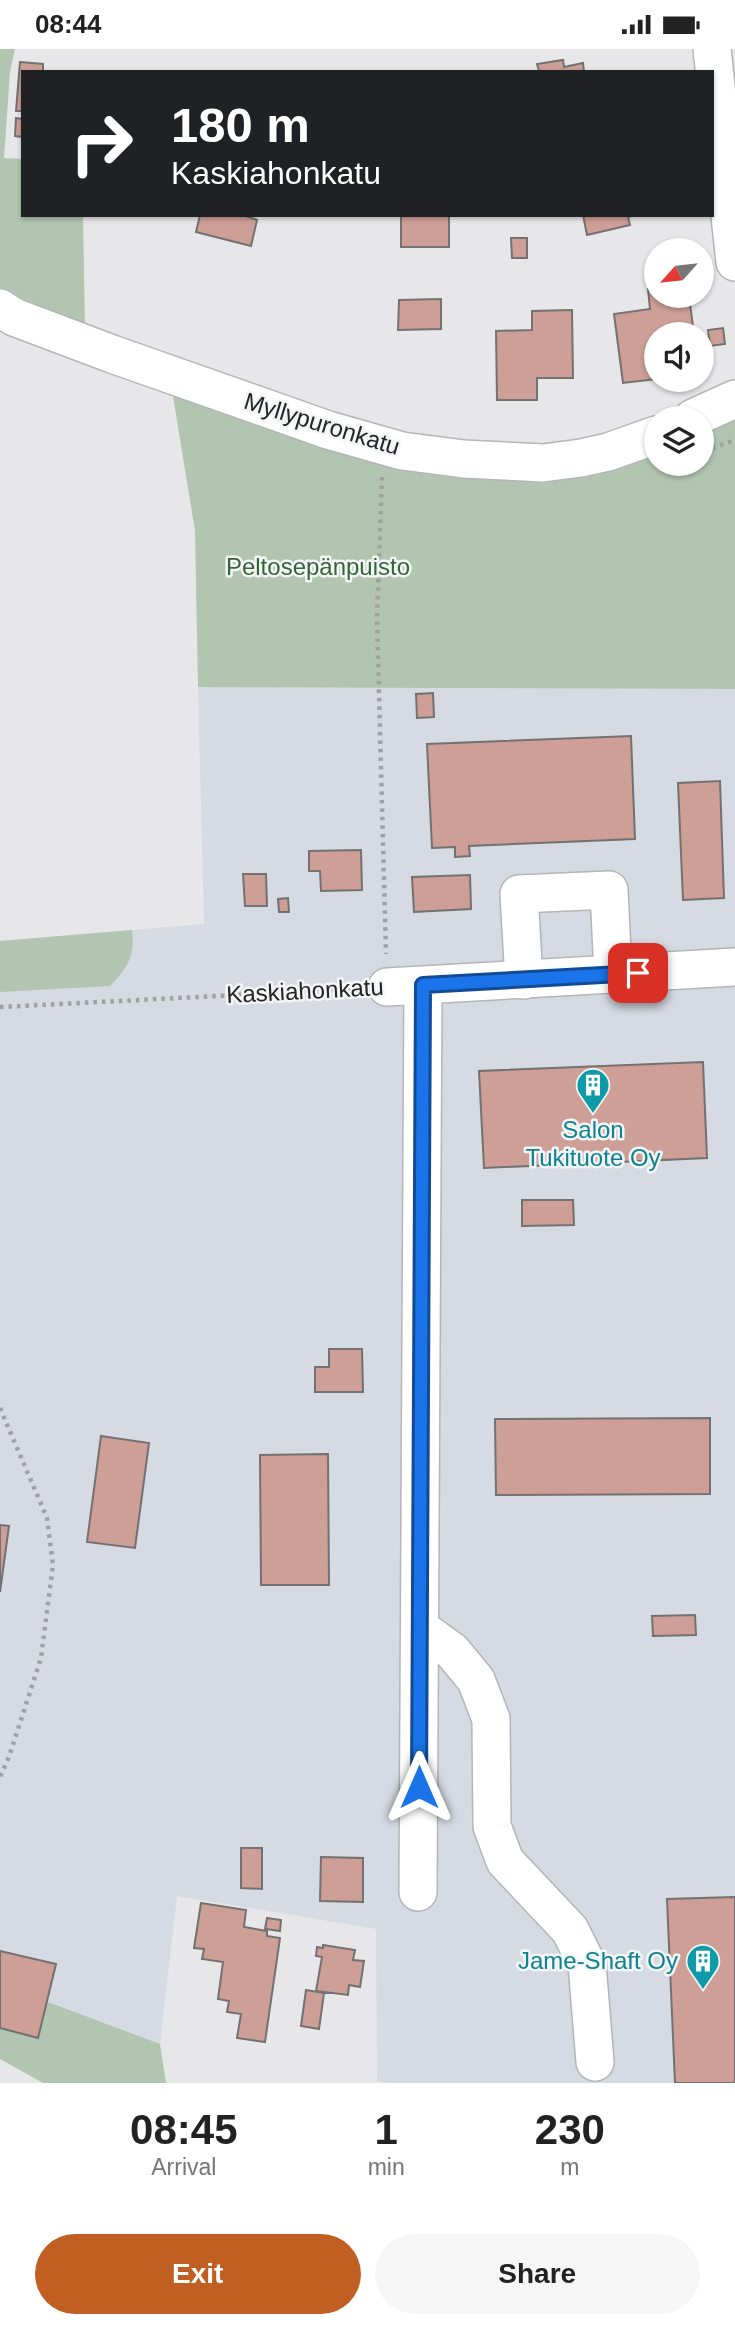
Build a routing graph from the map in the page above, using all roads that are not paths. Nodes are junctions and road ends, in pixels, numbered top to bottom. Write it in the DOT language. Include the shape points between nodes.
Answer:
graph roads {
  1 [pos="712,49"];
  2 [pos="735,262"];
  3 [pos="0,308"];
  4 [pos="735,399"];
  5 [pos="714,409"];
  6 [pos="644,439"];
  7 [pos="735,967"];
  8 [pos="613,974"];
  9 [pos="524,979"];
  10 [pos="423,985"];
  11 [pos="387,988"];
  12 [pos="420,1628"];
  13 [pos="418,1892"];
  14 [pos="595,2062"];
  1 -- 2 [label="street"];
  3 -- 6 [label="street, Myllypuronkatu" via="125,359 402,451 543,463 581,459"];
  4 -- 5 [label="street"];
  7 -- 8 [label="street, Kaskiahonkatu"];
  8 -- 9 [label="street, Kaskiahonkatu"];
  8 -- 9 [label="street" via="609,890 519,894"];
  9 -- 10 [label="street, Kaskiahonkatu"];
  10 -- 11 [label="street, Kaskiahonkatu"];
  10 -- 12 [label="street"];
  12 -- 13 [label="street"];
  12 -- 14 [label="street" via="452,1651 476,1680 492,1719 492,1826 505,1861 570,1930 587,1964"];
}
